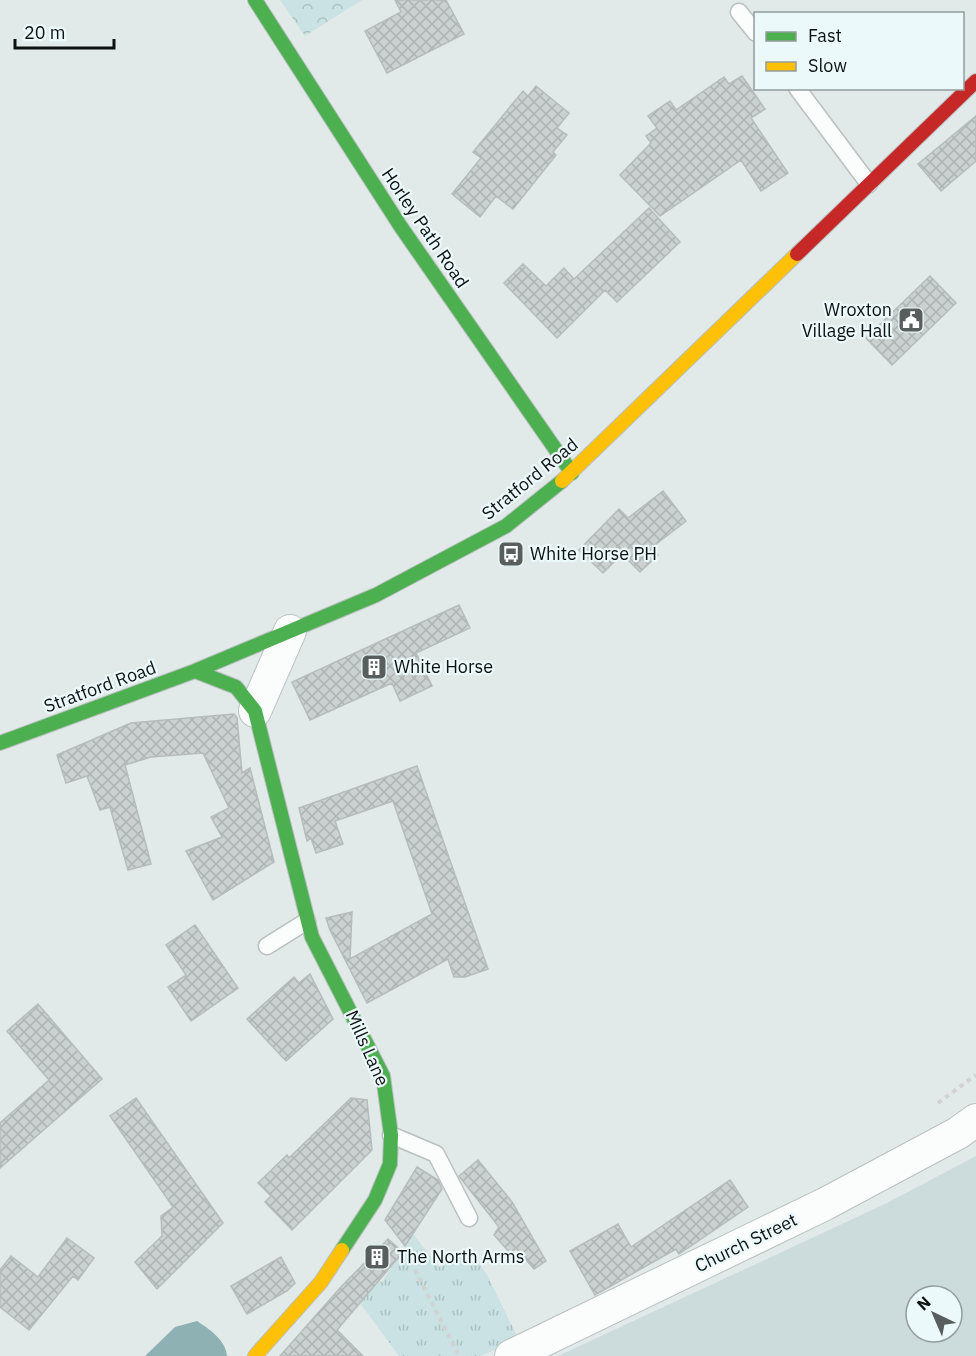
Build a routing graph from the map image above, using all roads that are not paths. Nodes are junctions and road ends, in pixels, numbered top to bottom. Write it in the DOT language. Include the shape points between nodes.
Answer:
graph roads {
  1 [pos="255,0"];
  2 [pos="739,12"];
  3 [pos="754,31"];
  4 [pos="976,81"];
  5 [pos="798,90"];
  6 [pos="869,184"];
  7 [pos="572,473"];
  8 [pos="290,631"];
  9 [pos="195,671"];
  10 [pos="255,711"];
  11 [pos="0,743"];
  12 [pos="307,921"];
  13 [pos="267,946"];
  14 [pos="976,1120"];
  15 [pos="391,1135"];
  16 [pos="469,1218"];
  17 [pos="255,1356"];
  18 [pos="511,1356"];
  1 -- 7 [label="street, Horley Path Road" via="401,226"];
  2 -- 3 [label="lane"];
  4 -- 6 [label="street, Stratford Road"];
  5 -- 6 [label="lane"];
  6 -- 7 [label="street, Stratford Road"];
  7 -- 8 [label="street, Stratford Road" via="506,526 376,595"];
  8 -- 9 [label="street, Stratford Road"];
  8 -- 10 [label="street"];
  9 -- 10 [label="street, Mills Lane" via="236,687"];
  9 -- 11 [label="street, Stratford Road"];
  10 -- 12 [label="street, Mills Lane"];
  12 -- 13 [label="lane"];
  12 -- 15 [label="street, Mills Lane" via="384,1076"];
  14 -- 18 [label="street, Church Street" via="825,1204"];
  15 -- 16 [label="lane" via="436,1154"];
  15 -- 17 [label="street, Mills Lane" via="390,1164 375,1200 321,1282"];
}
